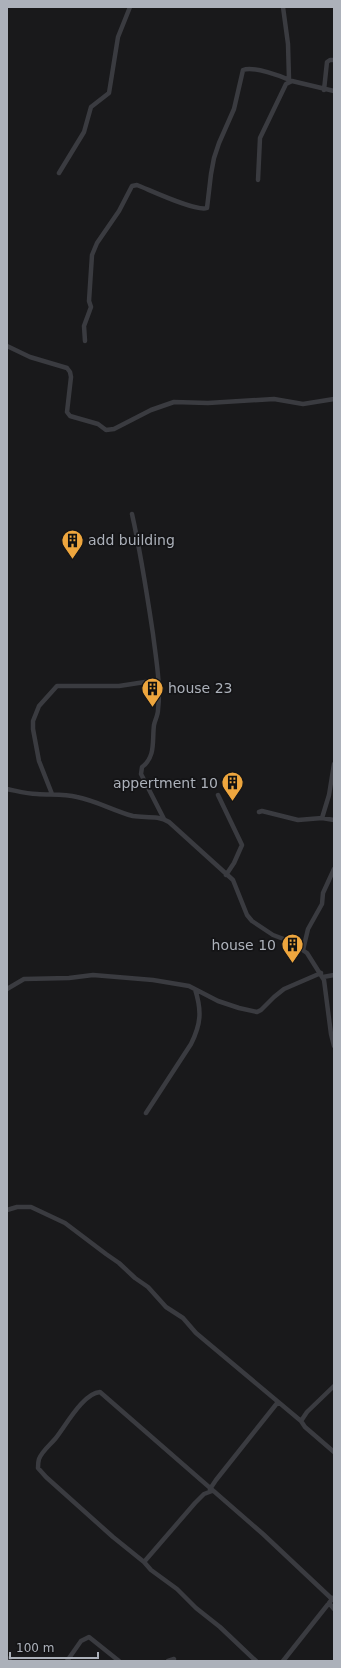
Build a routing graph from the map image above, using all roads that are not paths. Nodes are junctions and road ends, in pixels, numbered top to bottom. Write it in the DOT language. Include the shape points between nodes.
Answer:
graph roads {
  1 [pos="130,7"];
  2 [pos="283,7"];
  3 [pos="334,60"];
  4 [pos="290,80"];
  5 [pos="324,90"];
  6 [pos="334,92"];
  7 [pos="59,173"];
  8 [pos="258,180"];
  9 [pos="85,341"];
  10 [pos="7,346"];
  11 [pos="334,399"];
  12 [pos="132,514"];
  13 [pos="158,680"];
  14 [pos="334,764"];
  15 [pos="7,789"];
  16 [pos="52,794"];
  17 [pos="218,795"];
  18 [pos="258,812"];
  19 [pos="322,818"];
  20 [pos="164,819"];
  21 [pos="334,820"];
  22 [pos="334,869"];
  23 [pos="226,875"];
  24 [pos="303,950"];
  25 [pos="322,975"];
  26 [pos="334,975"];
  27 [pos="7,988"];
  28 [pos="195,989"];
  29 [pos="334,1046"];
  30 [pos="146,1113"];
  31 [pos="7,1210"];
  32 [pos="334,1386"];
  33 [pos="278,1402"];
  34 [pos="301,1421"];
  35 [pos="334,1452"];
  36 [pos="211,1490"];
  37 [pos="144,1562"];
  38 [pos="332,1600"];
  39 [pos="334,1609"];
  40 [pos="7,1658"];
  41 [pos="174,1659"];
  42 [pos="10,1661"];
  43 [pos="67,1661"];
  44 [pos="119,1661"];
  45 [pos="168,1661"];
  46 [pos="256,1661"];
  47 [pos="283,1661"];
  1 -- 7 [label="street" via="118,37 109,93 91,107 84,132"];
  2 -- 4 [label="street"];
  3 -- 5 [label="street" via="327,62"];
  4 -- 5 [label="street"];
  4 -- 8 [label="street" via="261,134"];
  4 -- 9 [label="street" via="258,70 243,70 234,109 214,158 207,208 202,209 173,200 137,185 132,186 92,254 89,301 91,307 84,326"];
  5 -- 6 [label="street"];
  10 -- 11 [label="street" via="30,357 67,368 71,377 67,412 70,416 98,424 106,430 114,429 151,410 174,402 208,403 274,399 303,404"];
  12 -- 13 [label="street" via="140,550"];
  13 -- 16 [label="street" via="119,686 57,686 46,696 33,721 33,729 39,761"];
  13 -- 20 [label="street" via="158,709 153,749 150,758 142,767 141,774"];
  14 -- 19 [label="street"];
  15 -- 16 [label="street"];
  16 -- 20 [label="street" via="83,798 137,816"];
  17 -- 23 [label="street" via="242,845"];
  18 -- 19 [label="street" via="298,820"];
  19 -- 21 [label="street"];
  20 -- 23 [label="street"];
  22 -- 24 [label="street" via="323,893 322,904 308,929"];
  23 -- 24 [label="street" via="233,880 247,915 252,921 273,936 289,941"];
  24 -- 25 [label="street"];
  25 -- 26 [label="street"];
  25 -- 28 [label="street" via="284,989 257,1012 218,1001"];
  25 -- 29 [label="street"];
  27 -- 28 [label="street" via="24,979 104,975 167,982"];
  28 -- 30 [label="street" via="200,1008 196,1033"];
  31 -- 33 [label="street" via="31,1207 74,1228 148,1287 166,1307 183,1318 212,1348"];
  32 -- 34 [label="street"];
  33 -- 34 [label="street"];
  33 -- 36 [label="street" via="220,1474"];
  34 -- 35 [label="street"];
  36 -- 37 [label="street" via="195,1503"];
  36 -- 37 [label="street" via="100,1392 90,1396 71,1416 39,1458 38,1468 97,1523"];
  36 -- 38 [label="street" via="263,1534"];
  37 -- 46 [label="street" via="150,1570 177,1589"];
  38 -- 39 [label="street"];
  38 -- 47 [label="street"];
  40 -- 42 [label="street"];
  41 -- 45 [label="street"];
  43 -- 44 [label="street" via="81,1641 89,1637"];
}
